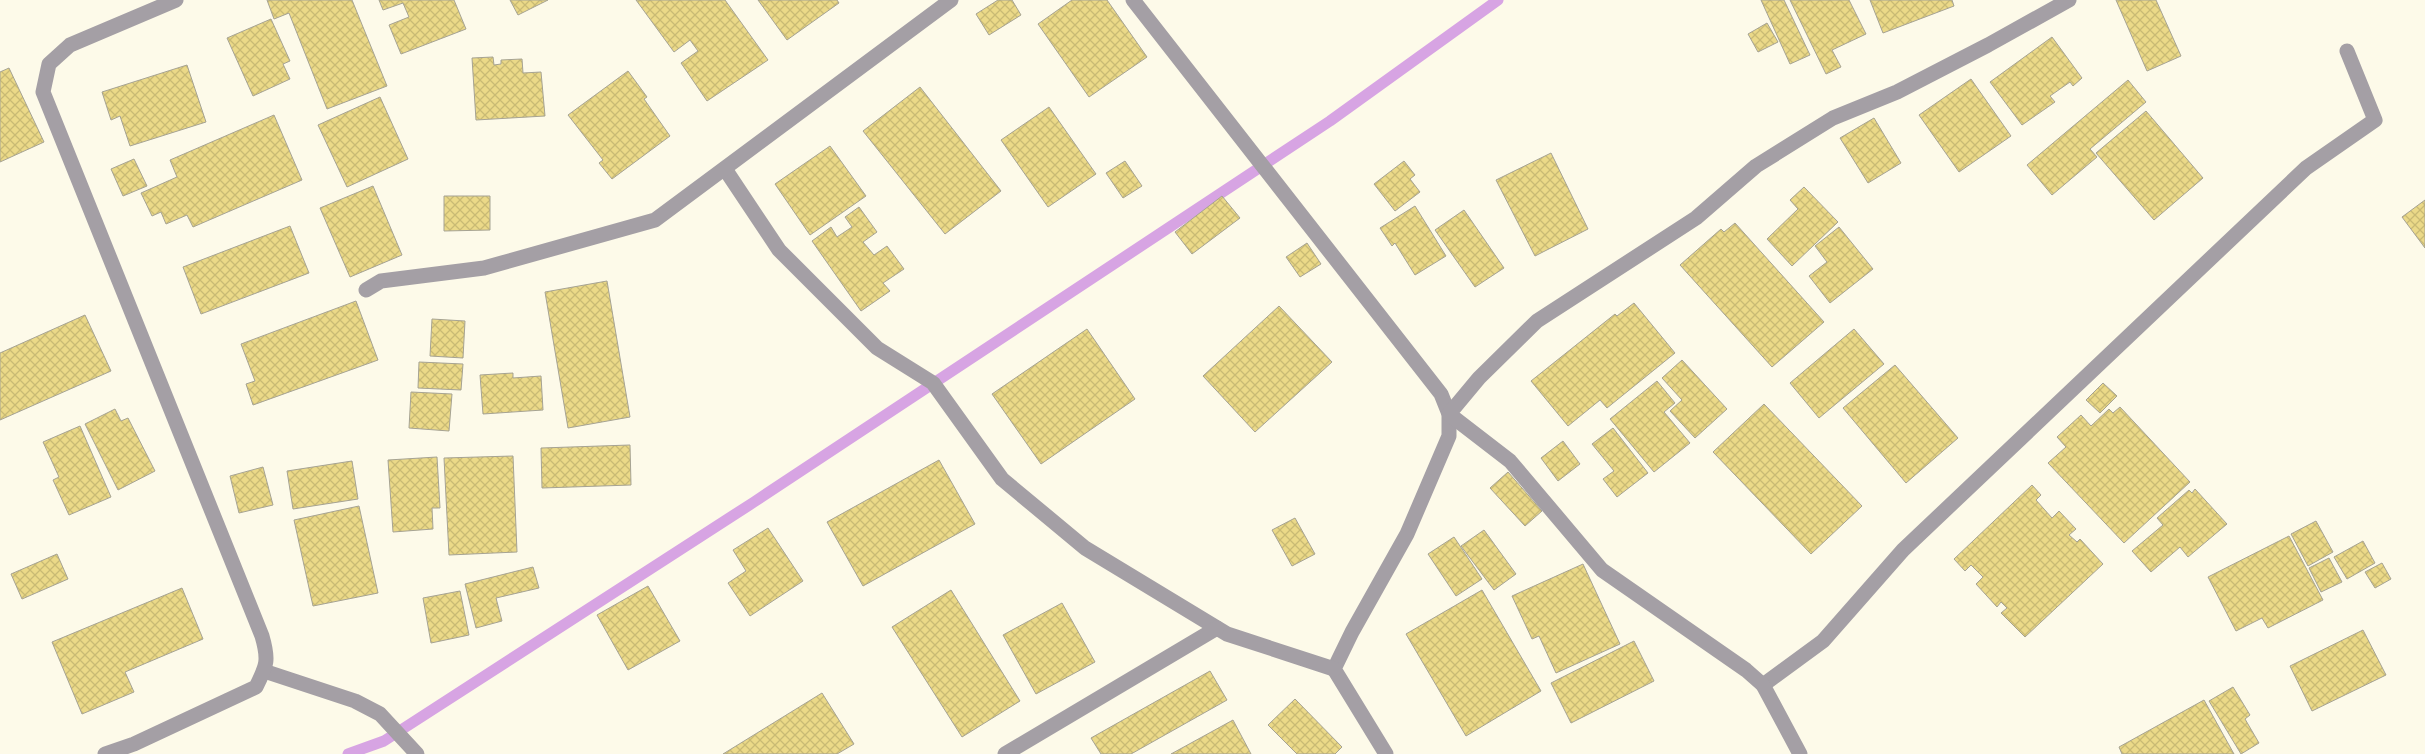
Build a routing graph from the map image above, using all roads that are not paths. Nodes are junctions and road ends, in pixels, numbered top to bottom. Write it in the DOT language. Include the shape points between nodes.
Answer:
graph roads {
  1 [pos="176,0"];
  2 [pos="951,0"];
  3 [pos="1133,0"];
  4 [pos="2069,0"];
  5 [pos="2347,50"];
  6 [pos="725,169"];
  7 [pos="366,290"];
  8 [pos="1449,414"];
  9 [pos="1217,628"];
  10 [pos="1334,669"];
  11 [pos="264,671"];
  12 [pos="1764,685"];
  13 [pos="138,749"];
  14 [pos="105,754"];
  15 [pos="417,754"];
  16 [pos="1004,754"];
  17 [pos="1386,754"];
  18 [pos="1800,754"];
  1 -- 11 [label="street" via="70,45 49,64 43,92 262,636 267,655"];
  2 -- 6 [label="street"];
  3 -- 8 [label="street" via="1441,394"];
  4 -- 8 [label="street" via="1988,46 1833,118 1756,166 1696,218 1537,321 1479,378"];
  5 -- 12 [label="street" via="2376,120 2306,168 1903,550 1823,641"];
  6 -- 7 [label="street" via="655,220 484,268 381,281"];
  6 -- 9 [label="street" via="779,250 877,348 933,383 1002,479 1085,548"];
  8 -- 10 [label="street" via="1449,436 1407,534"];
  8 -- 12 [label="street" via="1510,461 1602,570"];
  9 -- 10 [label="street"];
  9 -- 16 [label="street"];
  10 -- 17 [label="street"];
  11 -- 13 [label="street" via="256,687"];
  11 -- 15 [label="street" via="355,701 380,714"];
  12 -- 18 [label="street"];
  13 -- 14 [label="street"];
}
